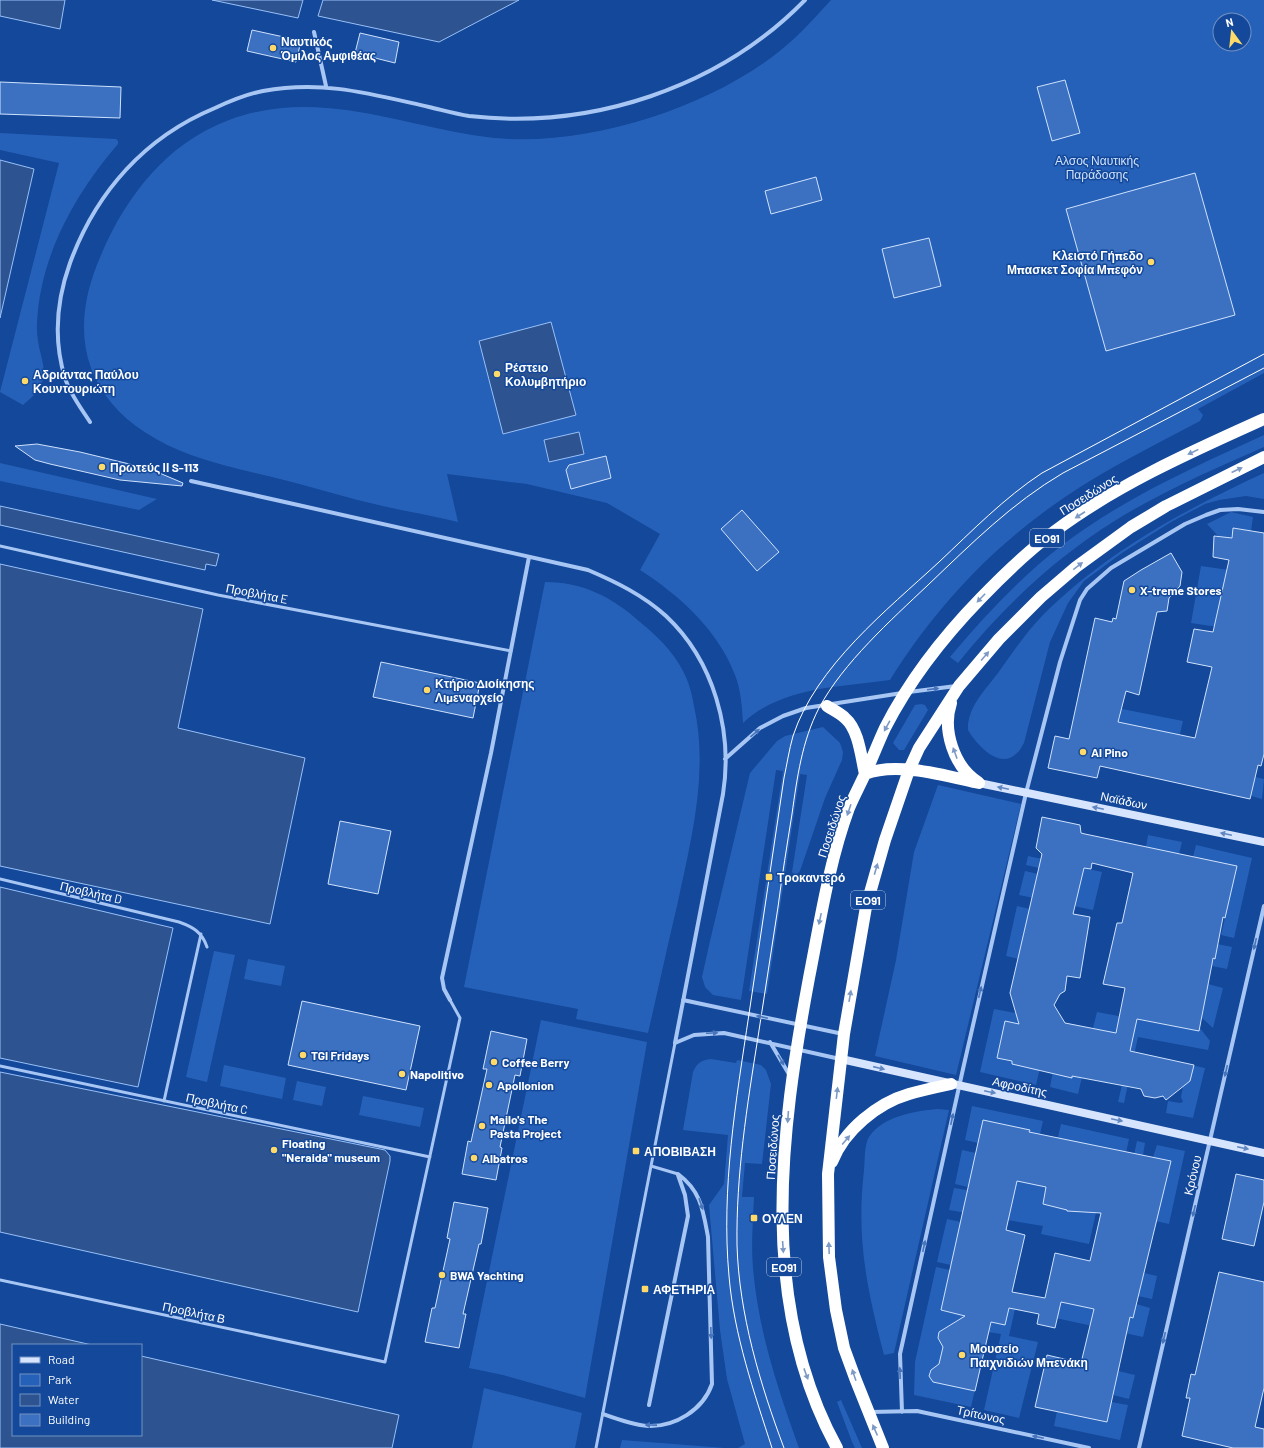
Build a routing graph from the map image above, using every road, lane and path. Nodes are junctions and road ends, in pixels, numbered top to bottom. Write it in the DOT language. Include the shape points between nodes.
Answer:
graph roads {
  1 [pos="804,0"];
  2 [pos="314,32"];
  3 [pos="326,86"];
  4 [pos="1264,410"];
  5 [pos="1264,419"];
  6 [pos="90,422"];
  7 [pos="1228,435"];
  8 [pos="1264,457"];
  9 [pos="191,481"];
  10 [pos="1263,512"];
  11 [pos="0,546"];
  12 [pos="529,557"];
  13 [pos="511,651"];
  14 [pos="959,686"];
  15 [pos="907,692"];
  16 [pos="827,706"];
  17 [pos="726,759"];
  18 [pos="909,770"];
  19 [pos="865,774"];
  20 [pos="979,783"];
  21 [pos="1026,793"];
  22 [pos="1264,842"];
  23 [pos="0,879"];
  24 [pos="1264,906"];
  25 [pos="201,934"];
  26 [pos="208,947"];
  27 [pos="450,1000"];
  28 [pos="683,1000"];
  29 [pos="800,1025"];
  30 [pos="844,1034"];
  31 [pos="770,1042"];
  32 [pos="675,1043"];
  33 [pos="797,1048"];
  34 [pos="841,1059"];
  35 [pos="0,1066"];
  36 [pos="791,1078"];
  37 [pos="955,1084"];
  38 [pos="164,1101"];
  39 [pos="1210,1141"];
  40 [pos="1264,1153"];
  41 [pos="430,1157"];
  42 [pos="651,1166"];
  43 [pos="678,1174"];
  44 [pos="828,1174"];
  45 [pos="0,1280"];
  46 [pos="649,1405"];
  47 [pos="867,1412"];
  48 [pos="902,1412"];
  49 [pos="603,1414"];
  50 [pos="596,1448"];
  51 [pos="838,1448"];
  52 [pos="883,1448"];
  53 [pos="1090,1448"];
  54 [pos="1139,1448"];
  1 -- 3 [label="street" via="785,20 725,64 667,92 602,109 560,116 522,118 468,116"];
  2 -- 3 [label="street"];
  3 -- 6 [label="street" via="290,87 261,92 198,115 163,136 143,152 101,201 75,251 60,297 56,324 65,380"];
  4 -- 7 [label="highway"];
  5 -- 7 [label="highway, Ποσειδώνος / ΕΟ91"];
  7 -- 15 [label="highway, Ποσειδώνος / ΕΟ91, one-way" via="1136,480 1051,535 1017,562 943,641"];
  14 -- 8 [label="highway, ΕΟ91, one-way" via="1020,617 1076,567 1166,506"];
  9 -- 12 [label="street"];
  10 -- 21 [label="street" via="1238,509 1220,510 1206,515 1111,568 1087,589 1074,616"];
  11 -- 13 [label="lane, Προβλήτα E" via="218,595"];
  12 -- 13 [label="street"];
  12 -- 17 [label="street" via="588,570 616,582 643,598 666,617 702,664 714,690 722,721"];
  13 -- 27 [label="street" via="442,978"];
  15 -- 14 [label="street, one-way"];
  14 -- 18 [label="highway, ΕΟ91" via="919,748"];
  20 -- 14 [label="highway, one-way" via="969,777 962,768 949,736 948,714"];
  15 -- 16 [label="street"];
  15 -- 19 [label="highway, Ποσειδώνος / ΕΟ91, one-way" via="885,728"];
  17 -- 16 [label="street, one-way" via="771,721 796,711"];
  16 -- 19 [label="highway" via="850,724 857,740"];
  17 -- 28 [label="street" via="723,794"];
  18 -- 19 [label="highway" via="872,771"];
  18 -- 20 [label="highway"];
  30 -- 18 [label="highway, ΕΟ91, one-way" via="866,907"];
  19 -- 29 [label="highway, Ποσειδώνος / ΕΟ91, one-way" via="849,808 828,881"];
  21 -- 20 [label="street, Ναϊάδων, one-way"];
  22 -- 21 [label="street, Ναϊάδων, one-way"];
  37 -- 21 [label="street, one-way"];
  23 -- 25 [label="lane, Προβλήτα D" via="179,922"];
  24 -- 39 [label="street, Κρόνου, one-way"];
  25 -- 26 [label="lane"];
  25 -- 38 [label="lane"];
  27 -- 41 [label="lane" via="460,1018"];
  29 -- 28 [label="street, one-way"];
  28 -- 32 [label="street"];
  29 -- 30 [label="street"];
  29 -- 33 [label="highway, Ποσειδώνος / ΕΟ91"];
  30 -- 34 [label="highway, ΕΟ91"];
  32 -- 31 [label="street, Αφροδίτης, one-way" via="694,1035 714,1032"];
  31 -- 33 [label="street, Αφροδίτης"];
  31 -- 36 [label="street, one-way"];
  32 -- 42 [label="lane"];
  33 -- 34 [label="street, Αφροδίτης"];
  33 -- 36 [label="highway, Ποσειδώνος / ΕΟ91"];
  34 -- 37 [label="street, Αφροδίτης, one-way"];
  44 -- 34 [label="highway, ΕΟ91, one-way"];
  35 -- 38 [label="lane, Προβλήτα C"];
  36 -- 51 [label="highway, Ποσειδώνος / ΕΟ91, one-way" via="783,1194 784,1270 804,1370 825,1426"];
  37 -- 39 [label="street, Αφροδίτης, one-way"];
  44 -- 37 [label="highway, one-way" via="842,1144 862,1121 876,1110 908,1094"];
  48 -- 37 [label="street, one-way" via="900,1354"];
  38 -- 41 [label="lane, Προβλήτα C"];
  39 -- 40 [label="street, Αφροδίτης, one-way"];
  39 -- 54 [label="street, Κρόνου, one-way"];
  41 -- 45 [label="lane, Προβλήτα Β" via="385,1362"];
  42 -- 43 [label="lane"];
  42 -- 49 [label="lane"];
  43 -- 46 [label="street" via="685,1194 688,1216"];
  43 -- 49 [label="street, one-way" via="697,1193 708,1237 712,1384 704,1399 692,1412 668,1424 641,1425"];
  47 -- 44 [label="highway, ΕΟ91, one-way" via="844,1348 836,1310 829,1257"];
  47 -- 48 [label="street, Τρίτωνος"];
  52 -- 47 [label="highway, ΕΟ91, one-way"];
  53 -- 48 [label="street, Τρίτωνος, one-way" via="917,1411"];
  49 -- 50 [label="lane"];
}
